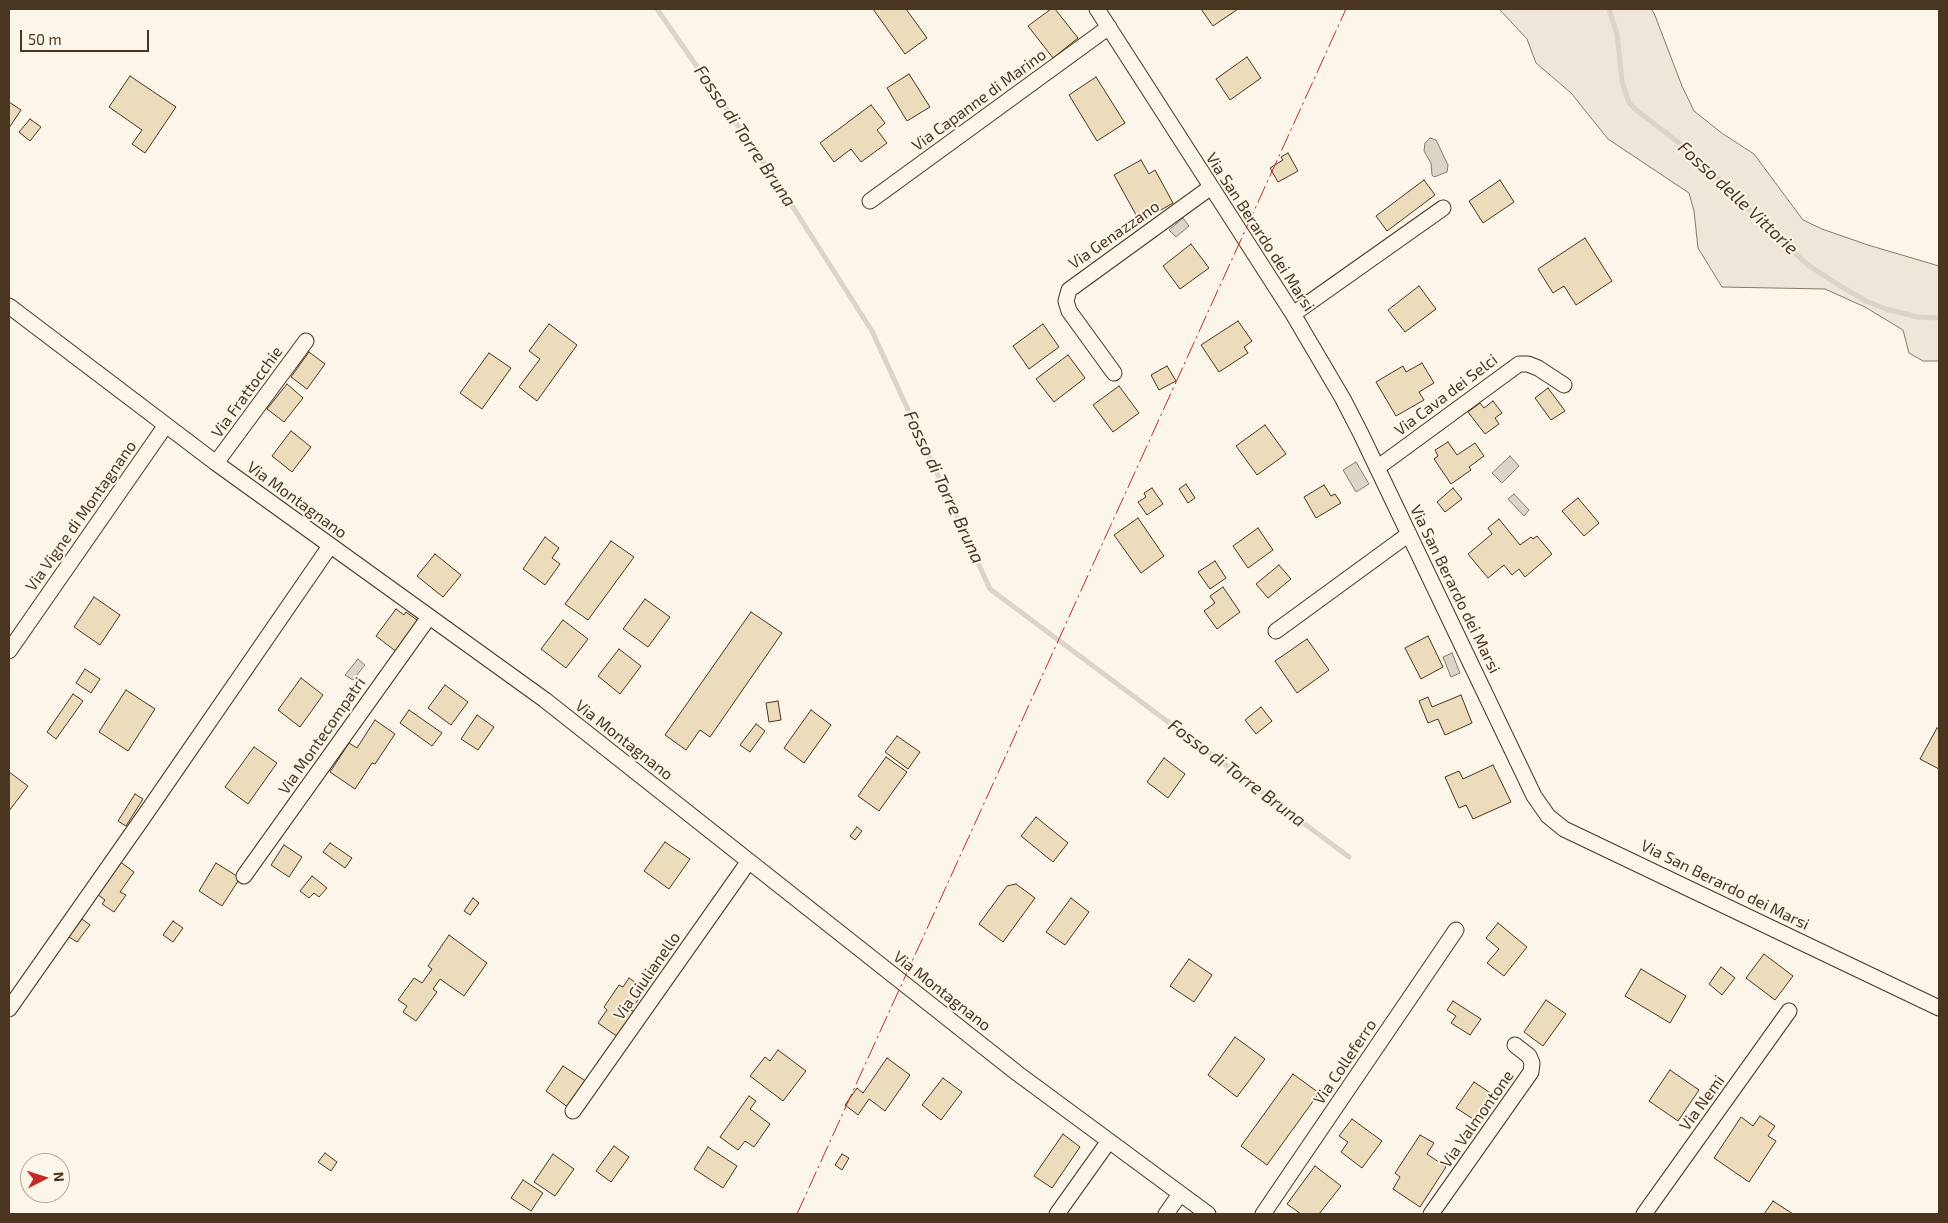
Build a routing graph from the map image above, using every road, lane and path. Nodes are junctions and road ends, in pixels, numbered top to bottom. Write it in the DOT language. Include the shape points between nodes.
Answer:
graph roads {
  1 [pos="1097,9"];
  2 [pos="1109,26"];
  3 [pos="1211,188"];
  4 [pos="870,201"];
  5 [pos="1443,208"];
  6 [pos="9,306"];
  7 [pos="1293,314"];
  8 [pos="306,341"];
  9 [pos="1114,373"];
  10 [pos="1564,385"];
  11 [pos="166,425"];
  12 [pos="216,463"];
  13 [pos="1377,468"];
  14 [pos="1409,534"];
  15 [pos="330,546"];
  16 [pos="429,617"];
  17 [pos="1276,630"];
  18 [pos="9,651"];
  19 [pos="749,862"];
  20 [pos="244,876"];
  21 [pos="1456,930"];
  22 [pos="1939,1008"];
  23 [pos="9,1009"];
  24 [pos="1789,1012"];
  25 [pos="1515,1045"];
  26 [pos="573,1111"];
  27 [pos="1110,1141"];
  28 [pos="1180,1194"];
  29 [pos="1057,1214"];
  30 [pos="1166,1214"];
  31 [pos="1208,1214"];
  32 [pos="1263,1214"];
  33 [pos="1431,1214"];
  34 [pos="1644,1214"];
  1 -- 2 [label="street, Via San Berardo dei Marsi"];
  2 -- 3 [label="street, Via San Berardo dei Marsi"];
  2 -- 4 [label="street, Via Capanne di Marino"];
  3 -- 7 [label="street, Via San Berardo dei Marsi"];
  3 -- 9 [label="street, Via Genazzano" via="1069,290 1066,301 1069,311"];
  5 -- 7 [label="street"];
  6 -- 11 [label="street, Via Montagnano"];
  7 -- 13 [label="street, Via San Berardo dei Marsi" via="1343,399"];
  8 -- 12 [label="street, Via Frattocchie"];
  10 -- 13 [label="street, Via Cava dei Selci" via="1531,365 1519,364"];
  11 -- 12 [label="street, Via Montagnano"];
  11 -- 18 [label="street, Via Vigne di Montagnano"];
  12 -- 15 [label="street, Via Montagnano"];
  13 -- 14 [label="street, Via San Berardo dei Marsi"];
  14 -- 17 [label="street"];
  14 -- 22 [label="street, Via San Berardo dei Marsi" via="1534,796 1554,821 1564,829"];
  15 -- 16 [label="street, Via Montagnano"];
  15 -- 23 [label="street"];
  16 -- 19 [label="street, Via Montagnano" via="545,700"];
  16 -- 20 [label="street, Via Montecompatri"];
  19 -- 26 [label="street, Via Giulianello"];
  19 -- 27 [label="street, Via Montagnano"];
  21 -- 32 [label="street, Via Colleferro"];
  24 -- 34 [label="street, Via Nemi"];
  25 -- 33 [label="street, Via Valmontone" via="1529,1056 1531,1072"];
  27 -- 28 [label="street, Via Montagnano"];
  27 -- 29 [label="street"];
  28 -- 30 [label="street"];
  28 -- 31 [label="street, Via Montagnano"];
}
